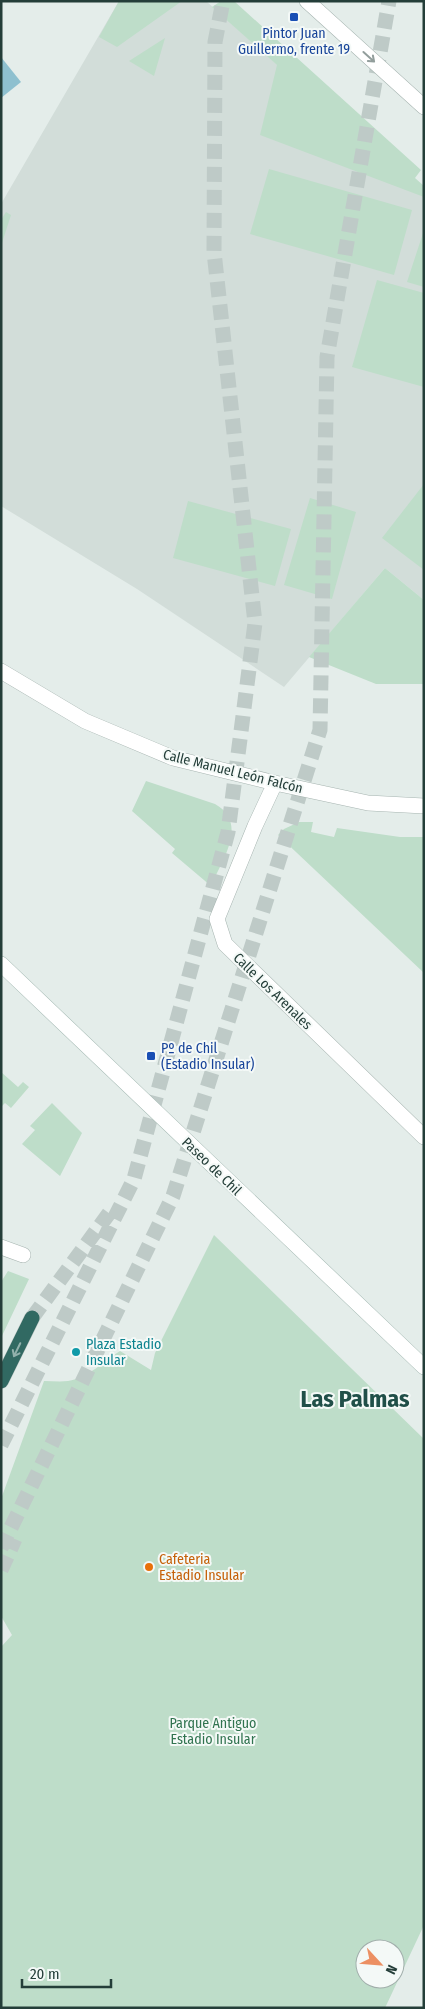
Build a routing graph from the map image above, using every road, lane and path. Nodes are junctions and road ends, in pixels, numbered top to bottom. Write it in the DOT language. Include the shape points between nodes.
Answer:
graph roads {
  1 [pos="307,1"];
  2 [pos="424,107"];
  3 [pos="1,671"];
  4 [pos="274,783"];
  5 [pos="424,806"];
  6 [pos="1,964"];
  7 [pos="424,1137"];
  8 [pos="1,1247"];
  9 [pos="23,1255"];
  10 [pos="32,1318"];
  11 [pos="424,1367"];
  12 [pos="1,1381"];
  1 -- 2 [label="street, one-way"];
  3 -- 4 [label="street, Calle Manuel León Falcón" via="85,720 173,758"];
  4 -- 5 [label="street, Calle Manuel León Falcón" via="368,803"];
  4 -- 7 [label="street, Calle Los Arenales" via="217,919 225,944"];
  6 -- 11 [label="street, Paseo de Chil"];
  8 -- 9 [label="street"];
  10 -- 12 [label="highway, one-way"];
}
